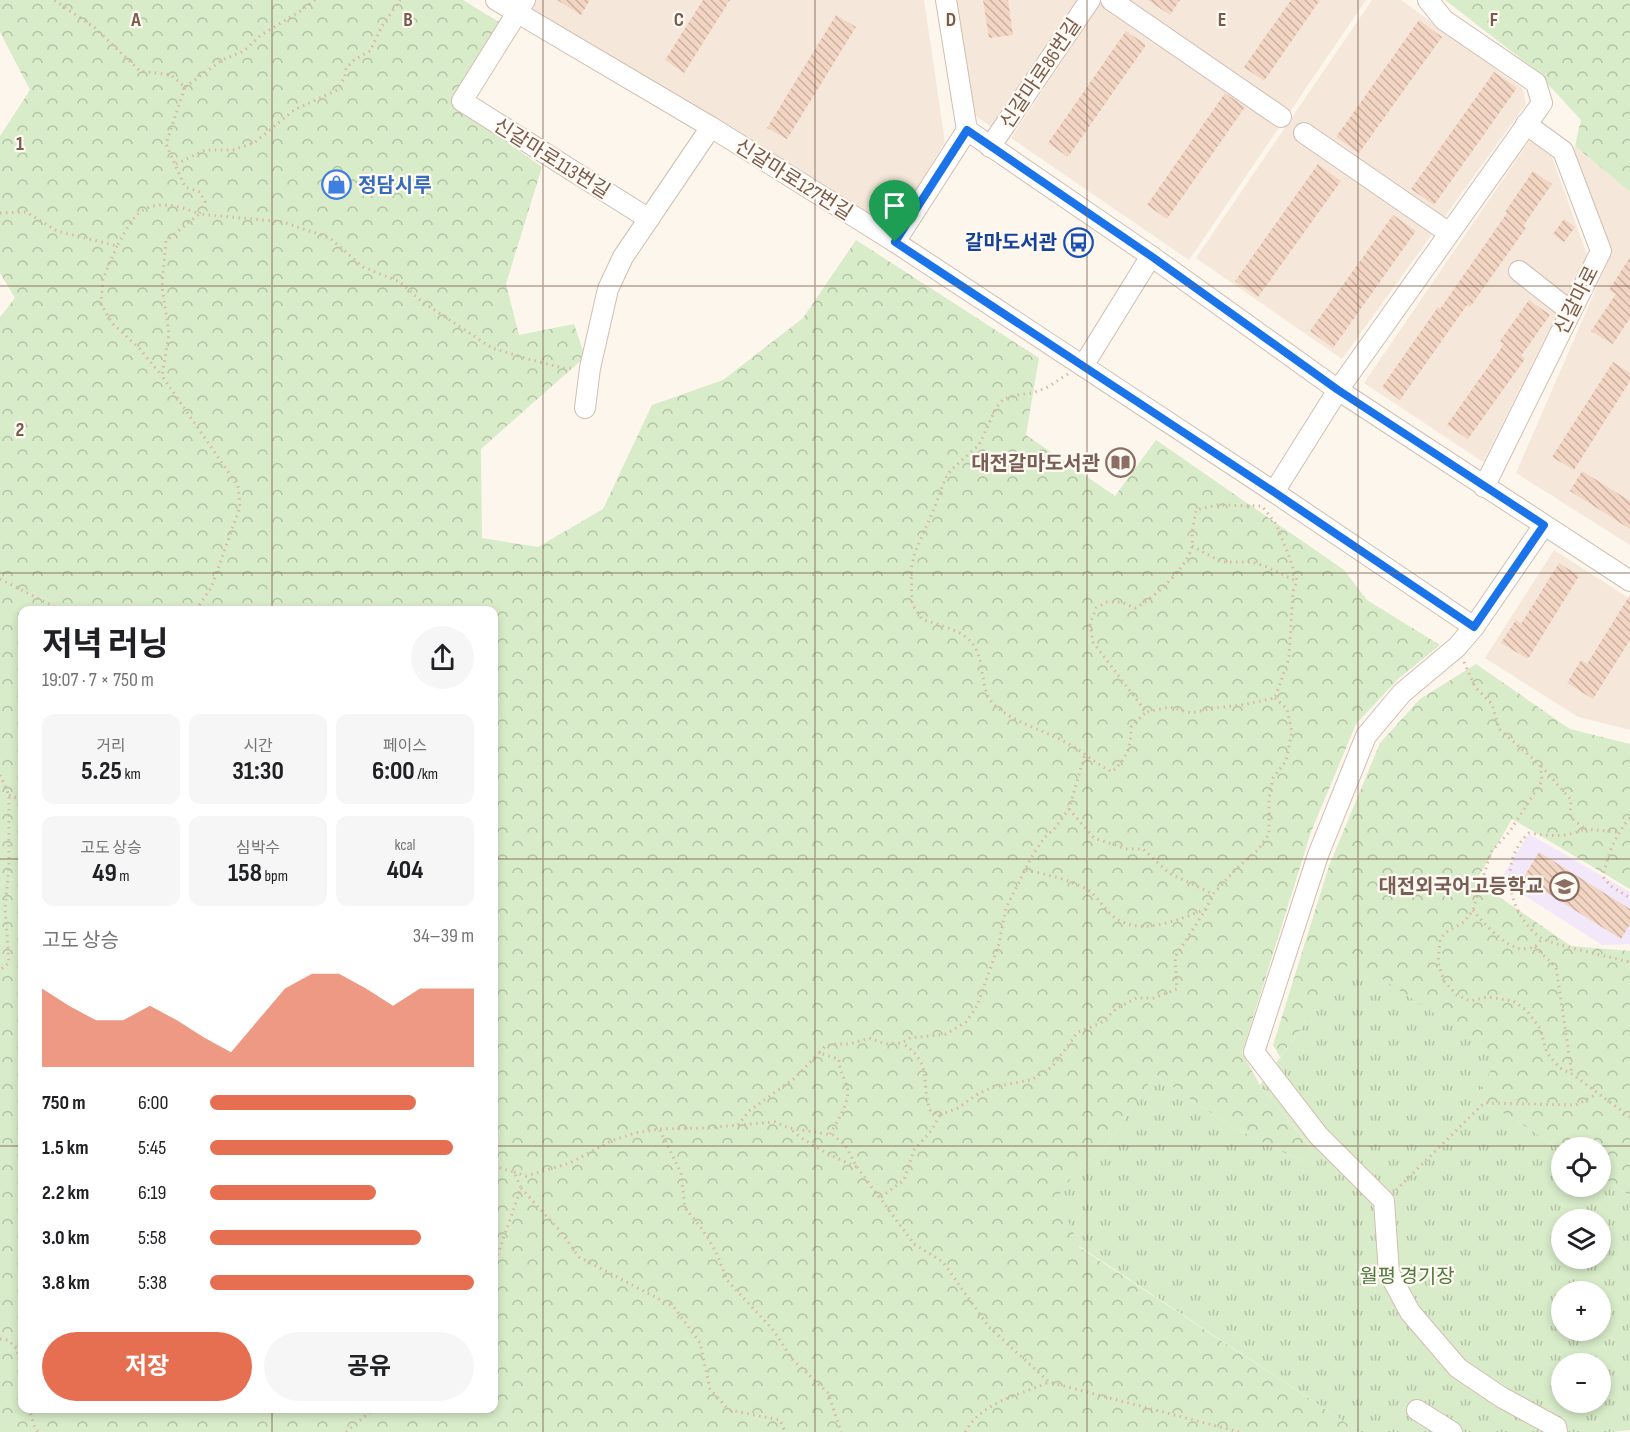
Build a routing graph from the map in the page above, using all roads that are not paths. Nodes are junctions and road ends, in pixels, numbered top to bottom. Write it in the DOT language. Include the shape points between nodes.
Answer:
graph roads {
  1 [pos="496,0"];
  2 [pos="946,0"];
  3 [pos="1090,0"];
  4 [pos="1111,0"];
  5 [pos="1428,0"];
  6 [pos="521,7"];
  7 [pos="1281,117"];
  8 [pos="1526,124"];
  9 [pos="711,127"];
  10 [pos="967,130"];
  11 [pos="1304,133"];
  12 [pos="990,147"];
  13 [pos="649,219"];
  14 [pos="1449,233"];
  15 [pos="895,242"];
  16 [pos="1151,256"];
  17 [pos="1520,272"];
  18 [pos="1570,311"];
  19 [pos="1083,366"];
  20 [pos="1338,390"];
  21 [pos="585,408"];
  22 [pos="1484,487"];
  23 [pos="1274,492"];
  24 [pos="1544,525"];
  25 [pos="1630,580"];
  26 [pos="1474,627"];
  27 [pos="1417,1410"];
  28 [pos="1556,1430"];
  29 [pos="1452,1432"];
  1 -- 6 [label="street, 신갈마로127번길"];
  2 -- 10 [label="street"];
  3 -- 12 [label="street, 신갈마로86번길"];
  4 -- 7 [label="street"];
  5 -- 8 [label="street" via="1444,20 1536,83 1542,103"];
  6 -- 9 [label="street, 신갈마로127번길"];
  6 -- 13 [label="street, 신갈마로113번길" via="462,101"];
  8 -- 14 [label="street"];
  8 -- 18 [label="street, 신갈마로" via="1563,151 1601,251"];
  9 -- 13 [label="street"];
  9 -- 15 [label="street, 신갈마로127번길"];
  10 -- 12 [label="street"];
  10 -- 15 [label="street"];
  11 -- 14 [label="street"];
  12 -- 16 [label="street"];
  13 -- 21 [label="street" via="623,257 608,289"];
  14 -- 20 [label="street"];
  15 -- 19 [label="street, 신갈마로127번길"];
  16 -- 19 [label="street"];
  16 -- 20 [label="street"];
  17 -- 18 [label="street"];
  18 -- 22 [label="street, 신갈마로"];
  19 -- 23 [label="street, 신갈마로127번길"];
  20 -- 22 [label="street"];
  20 -- 23 [label="street"];
  22 -- 24 [label="street"];
  23 -- 26 [label="street, 신갈마로127번길"];
  24 -- 25 [label="street"];
  24 -- 26 [label="street"];
  26 -- 28 [label="street" via="1457,647 1402,693 1366,736 1318,855 1254,1052 1318,1135 1384,1201 1389,1273 1410,1312 1458,1368"];
  27 -- 29 [label="street"];
}
